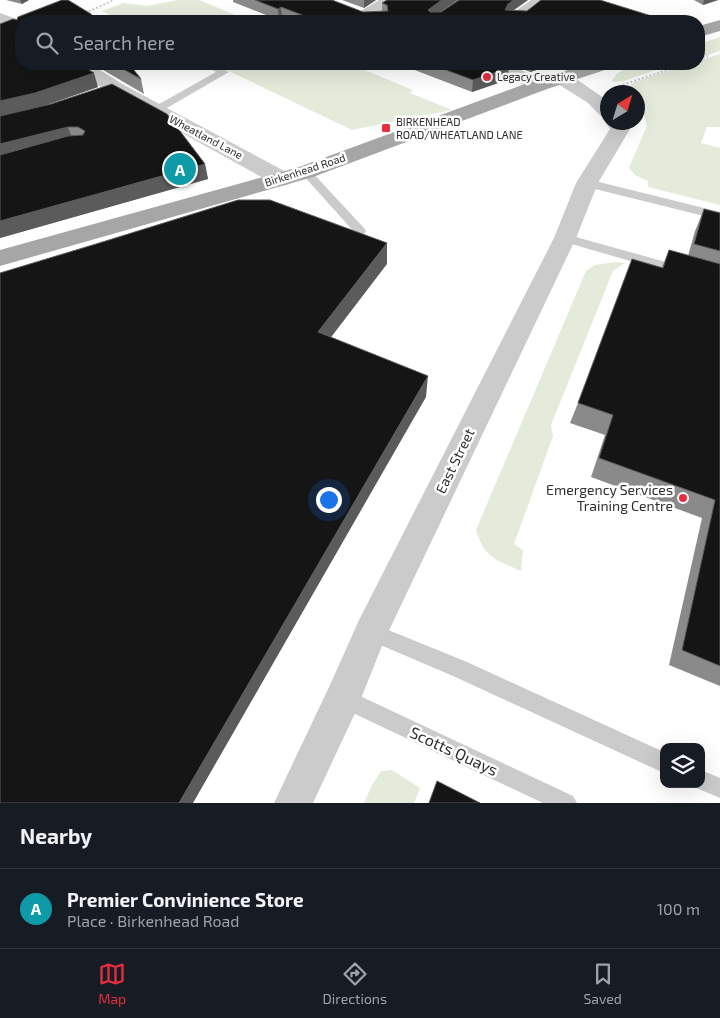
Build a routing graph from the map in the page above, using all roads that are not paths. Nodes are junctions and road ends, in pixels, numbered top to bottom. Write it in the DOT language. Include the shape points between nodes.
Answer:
graph roads {
  1 [pos="391,0"];
  2 [pos="542,0"];
  3 [pos="348,10"];
  4 [pos="361,15"];
  5 [pos="376,15"];
  6 [pos="522,15"];
  7 [pos="0,18"];
  8 [pos="15,24"];
  9 [pos="720,25"];
  10 [pos="705,30"];
  11 [pos="87,70"];
  12 [pos="220,70"];
  13 [pos="505,70"];
  14 [pos="587,70"];
  15 [pos="562,78"];
  16 [pos="540,85"];
  17 [pos="117,89"];
  18 [pos="91,98"];
  19 [pos="600,105"];
  20 [pos="156,110"];
  21 [pos="619,130"];
  22 [pos="306,172"];
  23 [pos="282,179"];
  24 [pos="587,183"];
  25 [pos="720,216"];
  26 [pos="360,231"];
  27 [pos="565,238"];
  28 [pos="0,258"];
  29 [pos="720,282"];
  30 [pos="371,632"];
  31 [pos="343,698"];
  32 [pos="660,761"];
  33 [pos="705,782"];
  34 [pos="720,788"];
  35 [pos="293,803"];
  36 [pos="566,803"];
  1 -- 5 [label="street"];
  2 -- 6 [label="street"];
  3 -- 4 [label="street"];
  7 -- 8 [label="street"];
  9 -- 10 [label="main road"];
  11 -- 17 [label="street, Wheatland Lane"];
  12 -- 20 [label="lane" via="224,72"];
  13 -- 16 [label="street"];
  14 -- 15 [label="main road, Birkenhead Road"];
  15 -- 16 [label="main road, Birkenhead Road"];
  15 -- 19 [label="street"];
  16 -- 22 [label="main road, Birkenhead Road"];
  17 -- 18 [label="street"];
  17 -- 20 [label="street, Wheatland Lane"];
  20 -- 23 [label="street, Wheatland Lane"];
  21 -- 24 [label="street, East Street"];
  22 -- 23 [label="main road, Birkenhead Road"];
  22 -- 26 [label="lane"];
  23 -- 28 [label="main road, Birkenhead Road"];
  24 -- 25 [label="lane"];
  24 -- 27 [label="street, East Street"];
  27 -- 29 [label="lane"];
  27 -- 30 [label="street, East Street"];
  30 -- 31 [label="street, East Street"];
  30 -- 32 [label="lane" via="460,669"];
  31 -- 35 [label="street, East Street"];
  31 -- 36 [label="lane, Scotts Quays"];
  33 -- 34 [label="lane"];
}
